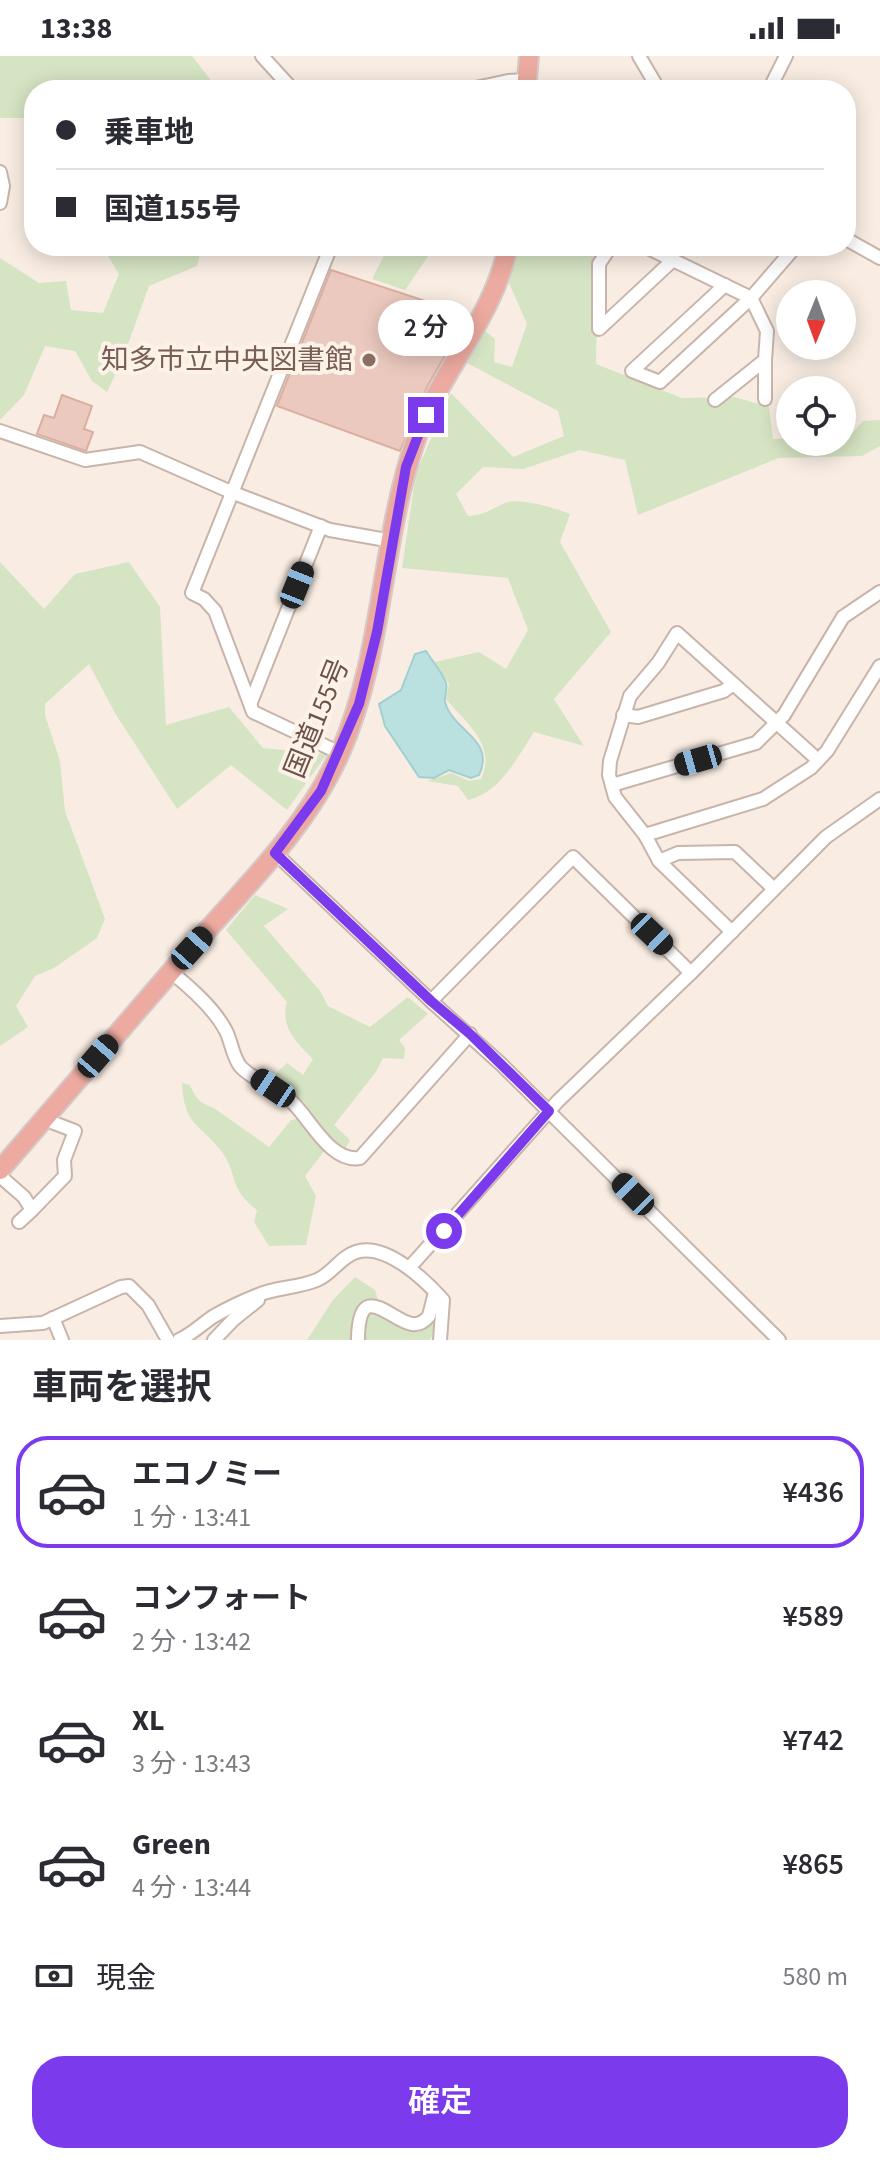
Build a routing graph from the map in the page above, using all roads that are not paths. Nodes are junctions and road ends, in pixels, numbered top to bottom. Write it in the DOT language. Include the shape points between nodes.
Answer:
graph roads {
  1 [pos="262,56"];
  2 [pos="529,56"];
  3 [pos="639,56"];
  4 [pos="786,56"];
  5 [pos="284,80"];
  6 [pos="527,80"];
  7 [pos="654,80"];
  8 [pos="774,80"];
  9 [pos="0,172"];
  10 [pos="0,203"];
  11 [pos="856,245"];
  12 [pos="327,256"];
  13 [pos="505,256"];
  14 [pos="604,256"];
  15 [pos="665,256"];
  16 [pos="787,256"];
  17 [pos="880,258"];
  18 [pos="673,260"];
  19 [pos="725,285"];
  20 [pos="751,298"];
  21 [pos="765,360"];
  22 [pos="765,399"];
  23 [pos="715,400"];
  24 [pos="0,431"];
  25 [pos="231,492"];
  26 [pos="321,526"];
  27 [pos="392,541"];
  28 [pos="880,592"];
  29 [pos="880,666"];
  30 [pos="733,684"];
  31 [pos="251,702"];
  32 [pos="623,715"];
  33 [pos="776,724"];
  34 [pos="340,753"];
  35 [pos="818,760"];
  36 [pos="612,785"];
  37 [pos="880,799"];
  38 [pos="645,835"];
  39 [pos="275,853"];
  40 [pos="659,861"];
  41 [pos="774,889"];
  42 [pos="732,932"];
  43 [pos="171,972"];
  44 [pos="691,973"];
  45 [pos="431,1001"];
  46 [pos="470,1034"];
  47 [pos="549,1111"];
  48 [pos="46,1117"];
  49 [pos="0,1170"];
  50 [pos="0,1176"];
  51 [pos="32,1210"];
  52 [pos="19,1222"];
  53 [pos="410,1267"];
  54 [pos="265,1292"];
  55 [pos="435,1292"];
  56 [pos="53,1318"];
  57 [pos="0,1326"];
  58 [pos="62,1340"];
  59 [pos="168,1340"];
  60 [pos="179,1340"];
  61 [pos="214,1340"];
  62 [pos="358,1340"];
  63 [pos="440,1340"];
  64 [pos="779,1340"];
  1 -- 5 [label="street"];
  2 -- 6 [label="highway"];
  3 -- 7 [label="street"];
  4 -- 8 [label="street"];
  9 -- 10 [label="street"];
  11 -- 17 [label="street"];
  12 -- 25 [label="street"];
  13 -- 27 [label="highway, 国道155号" via="496,287 418,432"];
  14 -- 18 [label="street" via="599,264 599,329"];
  15 -- 18 [label="street"];
  16 -- 20 [label="street"];
  18 -- 19 [label="street"];
  19 -- 20 [label="street"];
  19 -- 20 [label="street" via="632,371 660,382"];
  20 -- 21 [label="street" via="767,331"];
  21 -- 22 [label="street"];
  21 -- 23 [label="street"];
  24 -- 25 [label="street" via="85,460 140,452"];
  25 -- 26 [label="street"];
  25 -- 31 [label="street" via="192,593 215,611"];
  26 -- 27 [label="street"];
  26 -- 31 [label="street"];
  27 -- 34 [label="highway, 国道155号" via="367,675"];
  28 -- 33 [label="street" via="843,617"];
  29 -- 35 [label="street"];
  30 -- 32 [label="street" via="638,717"];
  30 -- 32 [label="street" via="677,633 630,696"];
  30 -- 33 [label="street"];
  31 -- 34 [label="street" via="253,712"];
  32 -- 36 [label="street" via="610,761"];
  33 -- 35 [label="street"];
  33 -- 36 [label="street" via="756,743"];
  34 -- 39 [label="highway, 国道155号" via="321,791"];
  35 -- 38 [label="street" via="763,799"];
  36 -- 38 [label="street" via="615,797"];
  37 -- 41 [label="street" via="835,830"];
  38 -- 40 [label="street"];
  39 -- 43 [label="highway, 国道155号"];
  39 -- 45 [label="street"];
  40 -- 41 [label="street" via="678,853 735,852"];
  40 -- 42 [label="street"];
  41 -- 42 [label="street"];
  42 -- 44 [label="street"];
  43 -- 46 [label="street" via="225,1029 239,1065 290,1100 320,1135 352,1159 360,1158"];
  43 -- 48 [label="highway, 国道155号"];
  44 -- 45 [label="street" via="573,857"];
  44 -- 47 [label="street"];
  45 -- 46 [label="street"];
  46 -- 47 [label="street"];
  47 -- 53 [label="street"];
  47 -- 64 [label="street"];
  48 -- 49 [label="highway, 国道155号"];
  48 -- 51 [label="street" via="75,1131 64,1160 65,1176"];
  50 -- 51 [label="street"];
  51 -- 52 [label="street"];
  53 -- 54 [label="street" via="357,1251 319,1279"];
  53 -- 55 [label="street"];
  54 -- 60 [label="street"];
  54 -- 61 [label="street"];
  55 -- 62 [label="street" via="429,1316 418,1324 384,1308 366,1310 359,1320"];
  55 -- 63 [label="street" via="443,1300"];
  56 -- 57 [label="street"];
  56 -- 58 [label="street"];
  56 -- 59 [label="street" via="129,1286 148,1305"];
}
